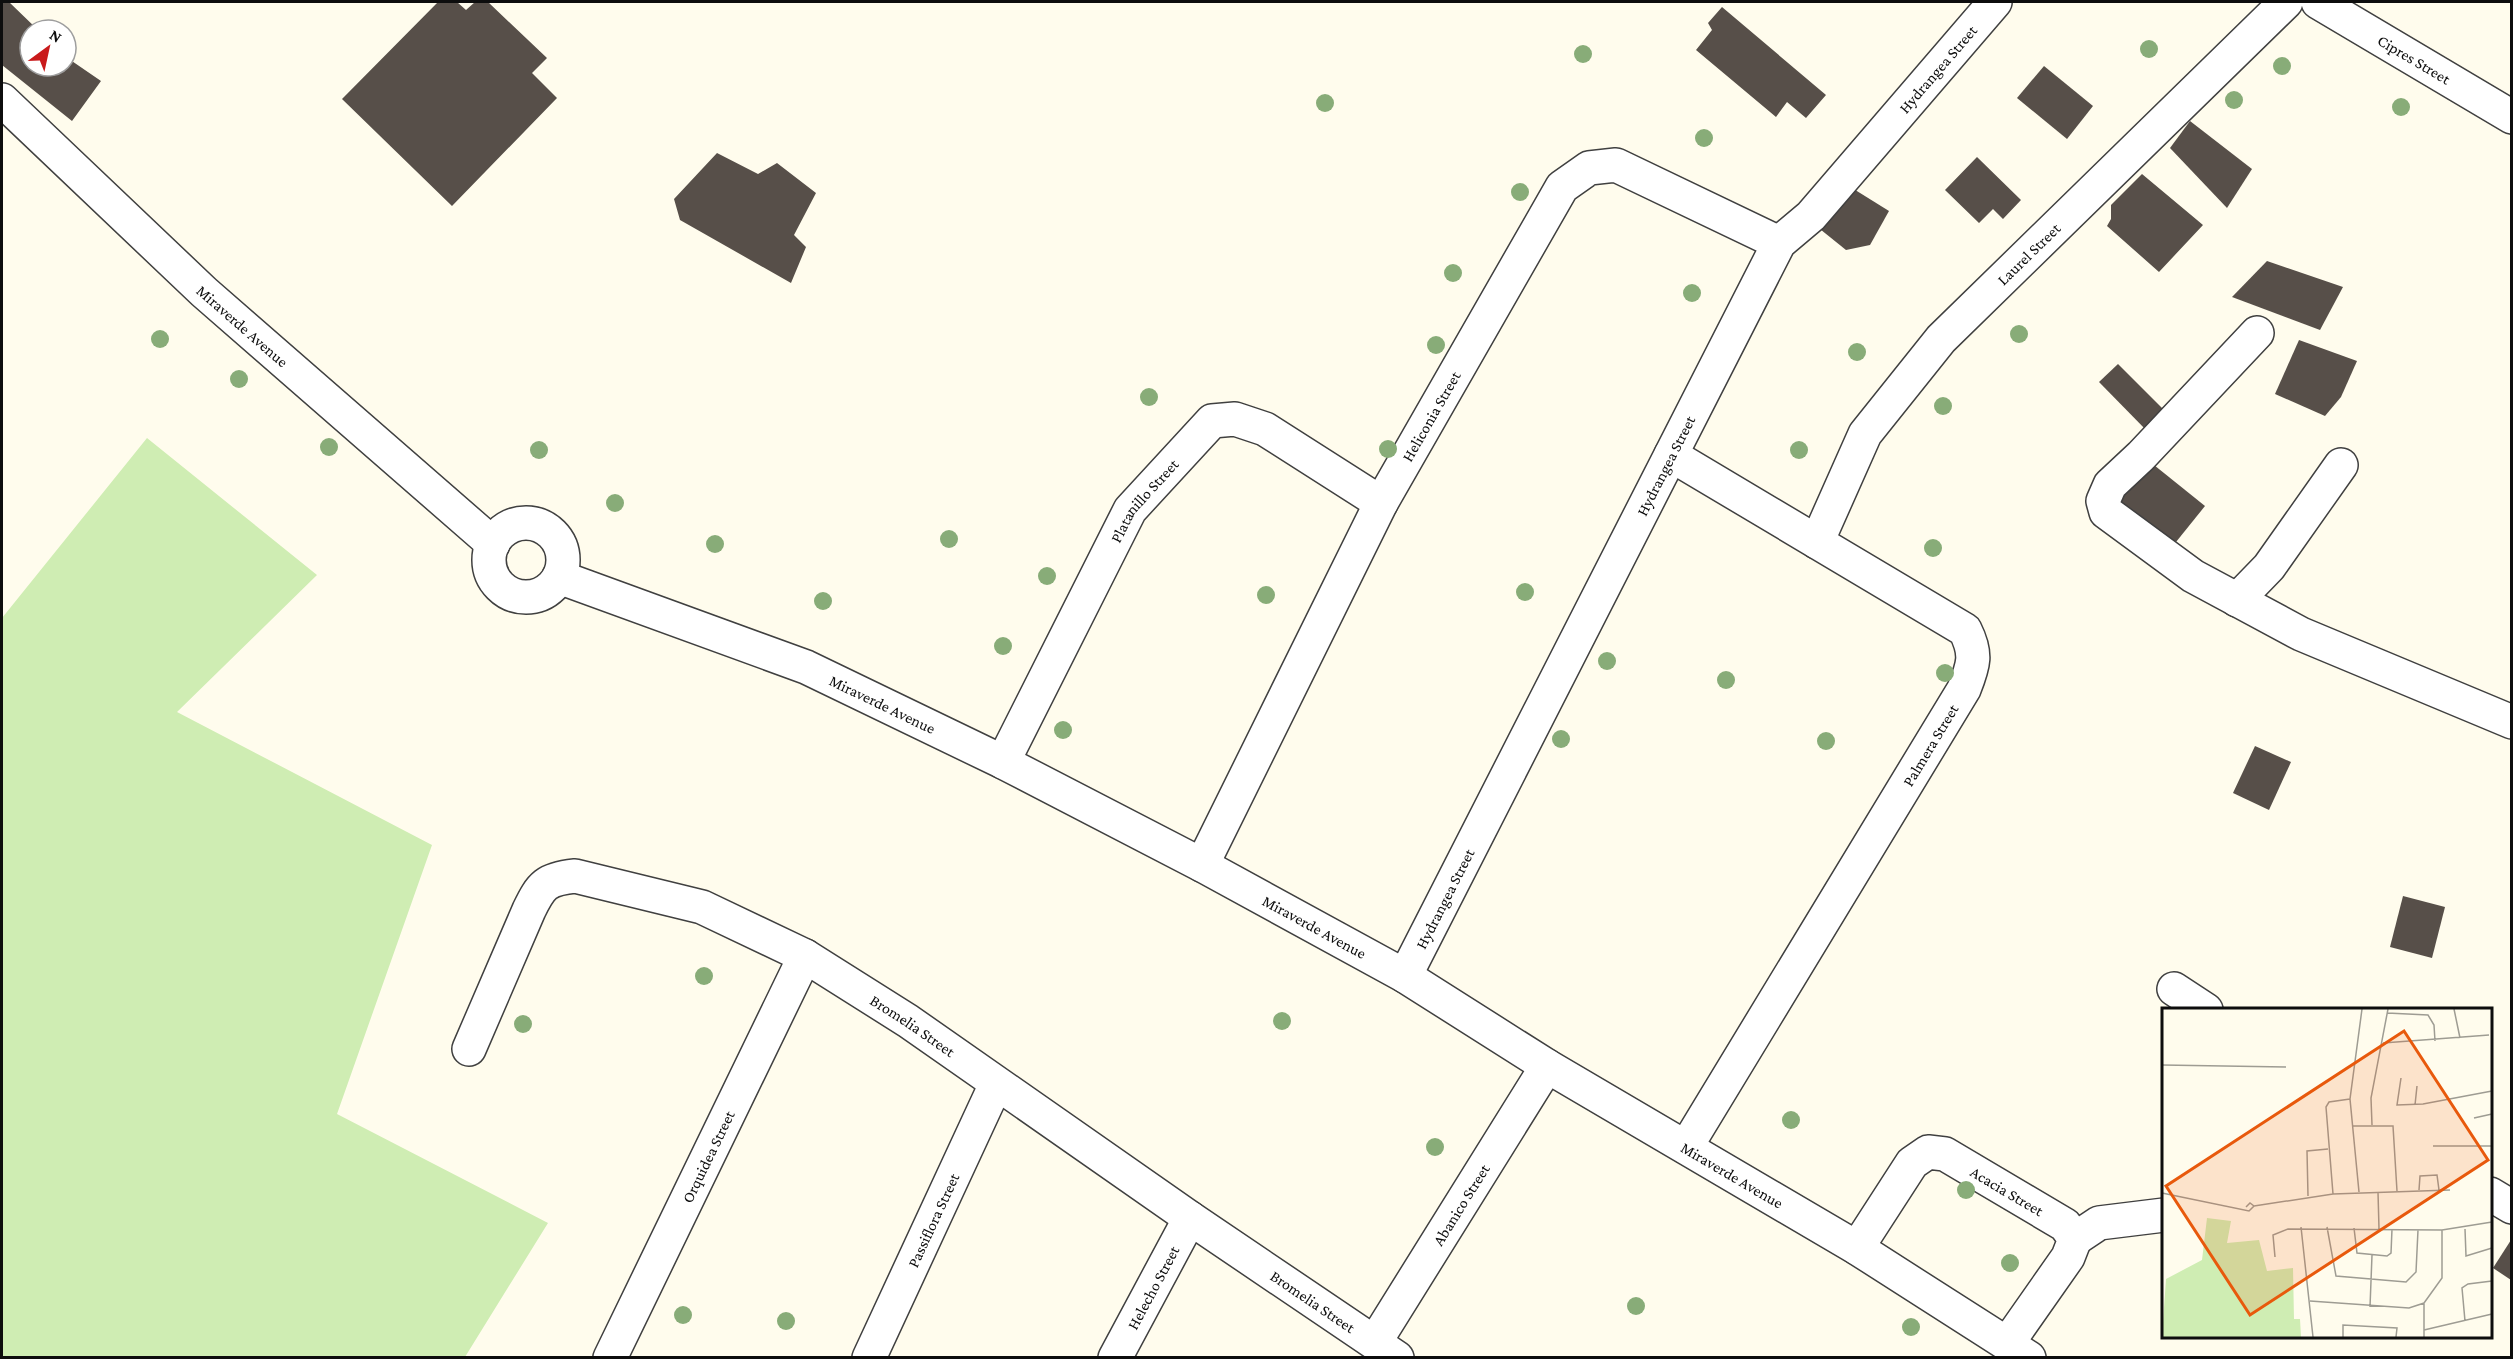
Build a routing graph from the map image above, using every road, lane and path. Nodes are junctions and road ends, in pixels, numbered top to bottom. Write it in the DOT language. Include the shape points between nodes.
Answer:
graph roads {
  1 [pos="1995,2"];
  2 [pos="2286,2"];
  3 [pos="2318,2"];
  4 [pos="2,100"];
  5 [pos="2511,117"];
  6 [pos="1779,243"];
  7 [pos="2257,333"];
  8 [pos="1671,455"];
  9 [pos="2341,465"];
  10 [pos="1381,503"];
  11 [pos="1817,542"];
  12 [pos="493,544"];
  13 [pos="559,578"];
  14 [pos="2237,600"];
  15 [pos="2511,722"];
  16 [pos="1003,762"];
  17 [pos="1202,865"];
  18 [pos="805,956"];
  19 [pos="1405,976"];
  20 [pos="2174,988"];
  21 [pos="2203,1008"];
  22 [pos="469,1049"];
  23 [pos="1547,1066"];
  24 [pos="996,1084"];
  25 [pos="1686,1147"];
  26 [pos="2492,1195"];
  27 [pos="2511,1207"];
  28 [pos="2162,1215"];
  29 [pos="1190,1218"];
  30 [pos="2074,1239"];
  31 [pos="1857,1248"];
  32 [pos="1386,1350"];
  33 [pos="2018,1351"];
  34 [pos="610,1358"];
  35 [pos="869,1358"];
  36 [pos="1115,1358"];
  1 -- 6 [label="street, Hydrangea Street" via="1811,216"];
  2 -- 11 [label="street, Laurel Street" via="1941,339 1865,434"];
  3 -- 5 [label="street, Cipres Street"];
  4 -- 12 [label="street, Miraverde Avenue" via="204,292"];
  6 -- 8 [label="street, Hydrangea Street"];
  6 -- 10 [label="street, Heliconia Street" via="1616,165 1589,168 1562,187"];
  7 -- 14 [label="street" via="2110,485 2103,501 2106,512 2114,518 2193,576"];
  8 -- 11 [label="street, Palmera Street"];
  8 -- 19 [label="street, Hydrangea Street"];
  9 -- 14 [label="street" via="2269,567"];
  10 -- 16 [label="street, Platanillo Street" via="1265,429 1235,418 1212,421 1130,510"];
  10 -- 17 [label="street, Heliconia Street"];
  11 -- 25 [label="street, Palmera Street" via="1965,630 1973,647 1973,668 1964,689"];
  12 -- 13 [label="street" via="489,557 491,572 509,593 537,596"];
  12 -- 13 [label="street" via="515,524 544,527 562,549"];
  13 -- 16 [label="street, Miraverde Avenue" via="806,667"];
  14 -- 15 [label="street" via="2301,634"];
  16 -- 17 [label="street, Miraverde Avenue"];
  17 -- 19 [label="street, Miraverde Avenue"];
  18 -- 22 [label="street, Bromelia Street" via="702,907 575,876 555,878 540,888"];
  18 -- 24 [label="street, Bromelia Street" via="908,1021"];
  18 -- 34 [label="street, Orquidea Street"];
  19 -- 23 [label="street, Miraverde Avenue"];
  20 -- 21 [label="street"];
  23 -- 25 [label="street, Miraverde Avenue"];
  23 -- 32 [label="street, Abanico Street" via="1432,1250"];
  24 -- 29 [label="street, Bromelia Street"];
  24 -- 35 [label="street, Passiflora Street"];
  25 -- 31 [label="street, Miraverde Avenue"];
  26 -- 27 [label="street"];
  28 -- 30 [label="street" via="2099,1223"];
  29 -- 32 [label="street, Bromelia Street"];
  29 -- 36 [label="street, Helecho Street"];
  30 -- 31 [label="street, Acacia Street" via="2065,1226 1945,1154 1928,1152 1912,1163"];
  30 -- 33 [label="street"];
  31 -- 33 [label="street, Miraverde Avenue"];
}
